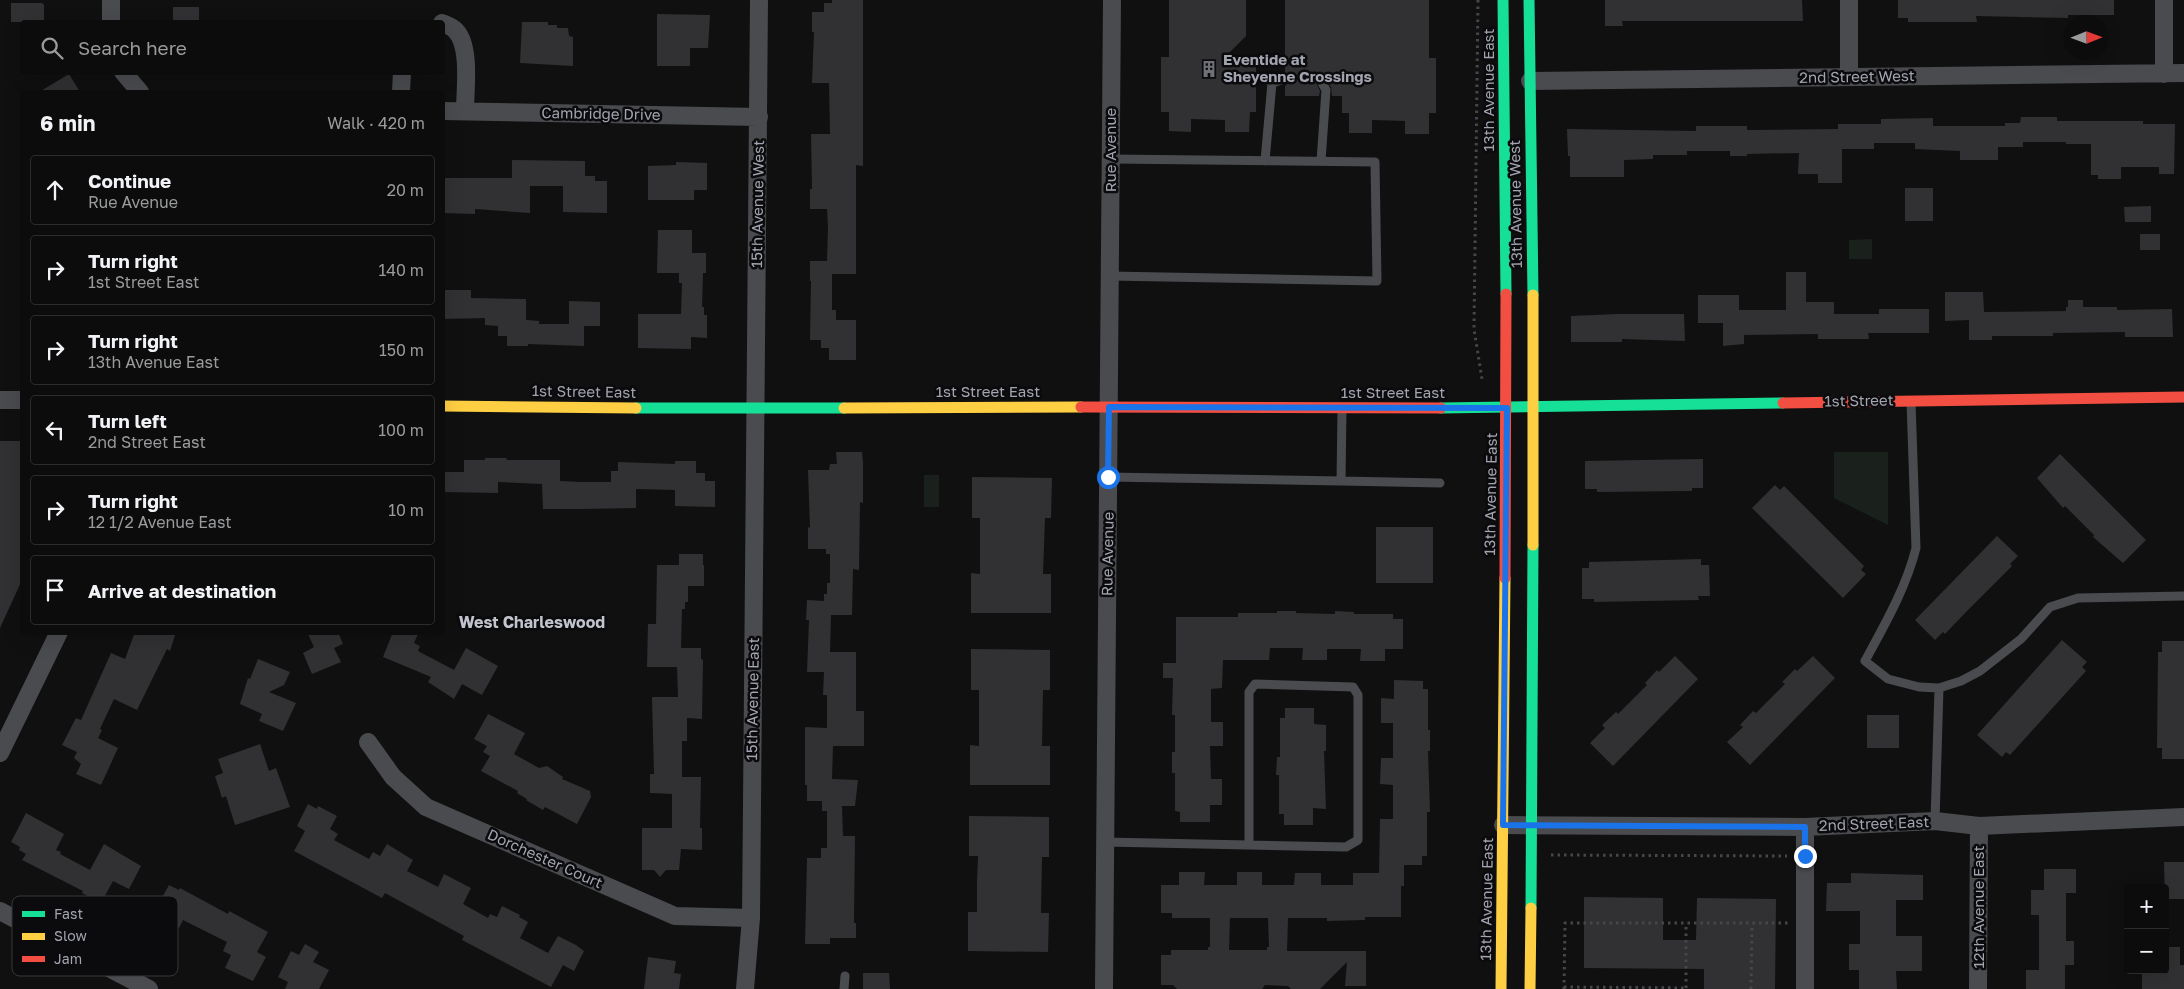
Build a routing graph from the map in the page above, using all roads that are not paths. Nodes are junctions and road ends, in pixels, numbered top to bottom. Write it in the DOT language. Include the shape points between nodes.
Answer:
graph roads {
  1 [pos="111,0"];
  2 [pos="760,0"];
  3 [pos="1112,0"];
  4 [pos="1503,0"];
  5 [pos="1530,0"];
  6 [pos="1849,0"];
  7 [pos="2164,0"];
  8 [pos="111,20"];
  9 [pos="445,24"];
  10 [pos="2164,74"];
  11 [pos="2184,74"];
  12 [pos="126,75"];
  13 [pos="402,75"];
  14 [pos="1849,77"];
  15 [pos="1285,78"];
  16 [pos="1320,79"];
  17 [pos="1530,81"];
  18 [pos="138,90"];
  19 [pos="401,90"];
  20 [pos="445,111"];
  21 [pos="465,111"];
  22 [pos="759,117"];
  23 [pos="1111,159"];
  24 [pos="1265,161"];
  25 [pos="1321,162"];
  26 [pos="1110,276"];
  27 [pos="2184,397"];
  28 [pos="0,400"];
  29 [pos="20,400"];
  30 [pos="1911,400"];
  31 [pos="445,406"];
  32 [pos="1109,407"];
  33 [pos="1534,407"];
  34 [pos="1342,408"];
  35 [pos="1507,408"];
  36 [pos="755,409"];
  37 [pos="1108,477"];
  38 [pos="1341,481"];
  39 [pos="1440,483"];
  40 [pos="2184,596"];
  41 [pos="58,635"];
  42 [pos="1939,688"];
  43 [pos="368,742"];
  44 [pos="0,753"];
  45 [pos="2184,817"];
  46 [pos="1935,822"];
  47 [pos="1503,825"];
  48 [pos="1531,826"];
  49 [pos="1979,826"];
  50 [pos="1805,827"];
  51 [pos="1105,842"];
  52 [pos="1249,845"];
  53 [pos="0,911"];
  54 [pos="12,917"];
  55 [pos="750,918"];
  56 [pos="124,976"];
  57 [pos="845,976"];
  58 [pos="149,989"];
  59 [pos="746,989"];
  60 [pos="844,989"];
  61 [pos="1104,989"];
  62 [pos="1501,989"];
  63 [pos="1530,989"];
  64 [pos="1805,989"];
  65 [pos="1978,989"];
  1 -- 8 [label="street"];
  2 -- 22 [label="street, 15th Avenue West"];
  3 -- 23 [label="street, Rue Avenue"];
  4 -- 35 [label="main road, 13th Avenue East"];
  5 -- 17 [label="main road, 13th Avenue West"];
  6 -- 14 [label="street"];
  7 -- 10 [label="street"];
  9 -- 21 [label="street" via="456,30 463,42 466,58"];
  10 -- 11 [label="street, 2nd Street West"];
  10 -- 14 [label="street, 2nd Street West"];
  12 -- 18 [label="street"];
  13 -- 19 [label="street"];
  14 -- 17 [label="street, 2nd Street West"];
  15 -- 24 [label="lane" via="1272,83"];
  16 -- 25 [label="lane" via="1326,90"];
  17 -- 33 [label="main road, 13th Avenue West"];
  20 -- 21 [label="street, Cambridge Drive"];
  21 -- 22 [label="street, Cambridge Drive"];
  22 -- 36 [label="street, 15th Avenue West"];
  23 -- 24 [label="lane"];
  23 -- 26 [label="street, Rue Avenue"];
  24 -- 25 [label="lane"];
  25 -- 26 [label="lane" via="1376,162 1376,281"];
  26 -- 32 [label="street, Rue Avenue"];
  27 -- 30 [label="main road, 1st Street"];
  28 -- 29 [label="street"];
  30 -- 33 [label="main road, 1st Street"];
  30 -- 42 [label="lane" via="1916,548 1911,571 1866,660 1888,679"];
  31 -- 36 [label="main road, 1st Street East"];
  32 -- 34 [label="main road, 1st Street East"];
  32 -- 36 [label="main road, 1st Street East"];
  32 -- 37 [label="street, Rue Avenue"];
  33 -- 35 [label="main road, 1st Street East"];
  33 -- 48 [label="main road"];
  34 -- 35 [label="main road, 1st Street East"];
  34 -- 38 [label="lane"];
  35 -- 47 [label="main road, 13th Avenue East"];
  36 -- 55 [label="street, 15th Avenue East"];
  37 -- 38 [label="lane"];
  37 -- 51 [label="street, Rue Avenue"];
  38 -- 39 [label="lane"];
  40 -- 42 [label="lane" via="2078,598 2050,607 2020,638 1980,671"];
  41 -- 44 [label="street"];
  42 -- 46 [label="lane"];
  43 -- 55 [label="street, Dorchester Court" via="393,777 426,807 675,916"];
  45 -- 49 [label="street, 2nd Street East"];
  46 -- 49 [label="street, 2nd Street East"];
  46 -- 50 [label="street, 2nd Street East"];
  47 -- 48 [label="street, 2nd Street East"];
  47 -- 62 [label="main road, 13th Avenue East"];
  48 -- 50 [label="street, 2nd Street East"];
  48 -- 63 [label="main road"];
  49 -- 65 [label="street, 12th Avenue East"];
  50 -- 64 [label="street"];
  51 -- 52 [label="lane"];
  51 -- 61 [label="street, Rue Avenue"];
  52 -- 52 [label="lane" via="1346,847 1358,840 1358,695 1353,687 1255,684 1249,692"];
  53 -- 54 [label="street"];
  55 -- 59 [label="street, 15th Avenue East"];
  56 -- 58 [label="street"];
  57 -- 60 [label="lane"];
}
